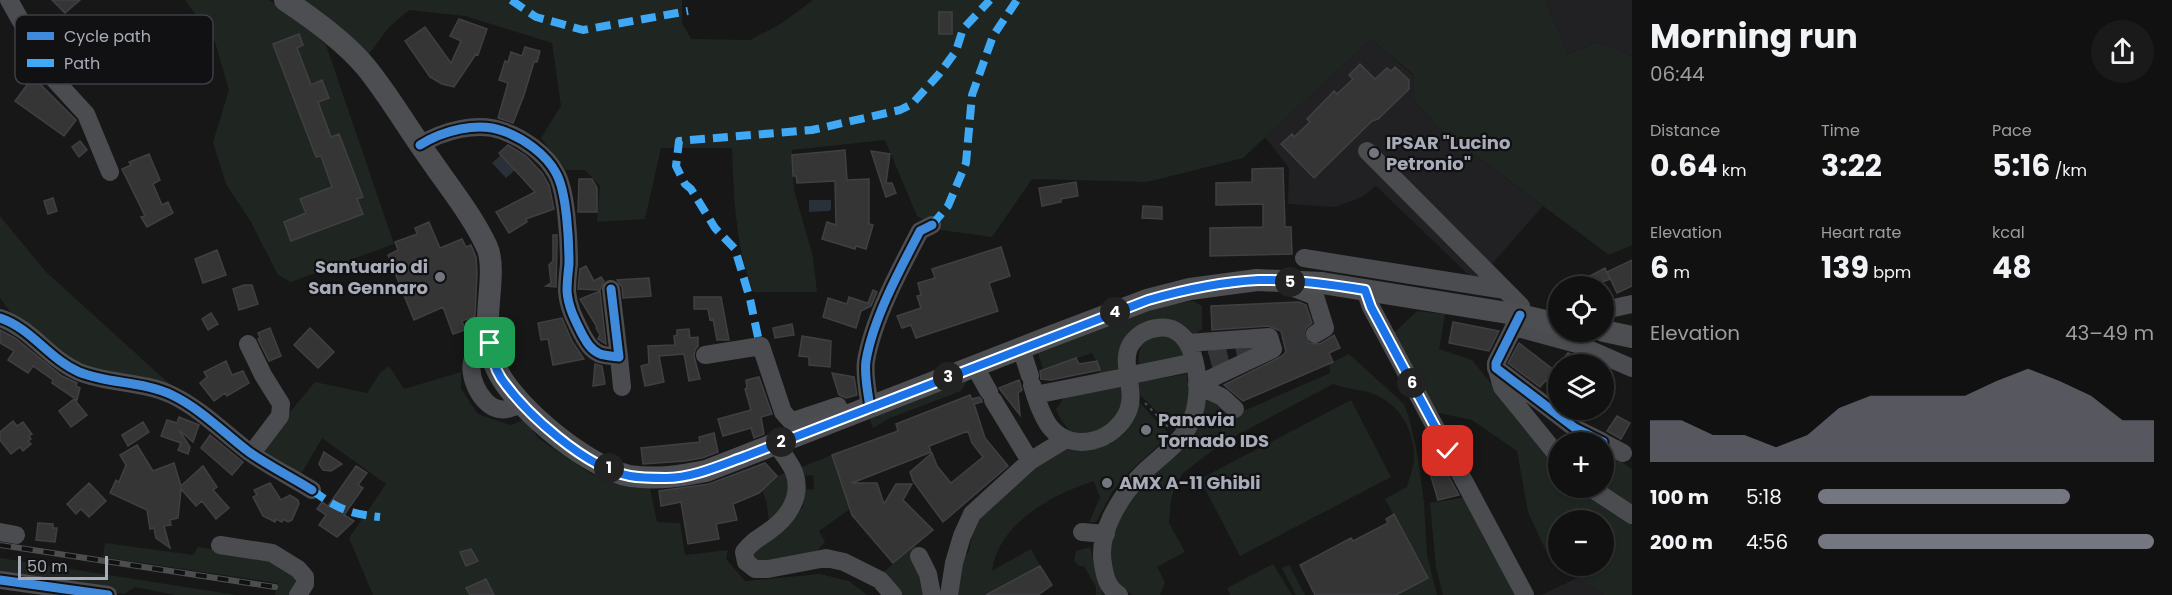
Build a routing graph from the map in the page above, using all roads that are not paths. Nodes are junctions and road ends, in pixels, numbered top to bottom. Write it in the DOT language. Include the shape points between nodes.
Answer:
graph roads {
  1 [pos="9,0"];
  2 [pos="285,0"];
  3 [pos="17,15"];
  4 [pos="58,84"];
  5 [pos="420,145"];
  6 [pos="1367,151"];
  7 [pos="110,172"];
  8 [pos="932,225"];
  9 [pos="1304,258"];
  10 [pos="1257,280"];
  11 [pos="611,289"];
  12 [pos="1365,290"];
  13 [pos="1505,290"];
  14 [pos="1632,304"];
  15 [pos="1614,308"];
  16 [pos="0,318"];
  17 [pos="1517,321"];
  18 [pos="1548,322"];
  19 [pos="1614,333"];
  20 [pos="1315,334"];
  21 [pos="1632,337"];
  22 [pos="248,344"];
  23 [pos="1021,348"];
  24 [pos="705,356"];
  25 [pos="1195,356"];
  26 [pos="619,357"];
  27 [pos="975,367"];
  28 [pos="1496,368"];
  29 [pos="1632,368"];
  30 [pos="1129,379"];
  31 [pos="1032,385"];
  32 [pos="1197,385"];
  33 [pos="622,387"];
  34 [pos="870,408"];
  35 [pos="1235,409"];
  36 [pos="842,418"];
  37 [pos="1582,432"];
  38 [pos="1066,439"];
  39 [pos="1548,443"];
  40 [pos="776,444"];
  41 [pos="1614,448"];
  42 [pos="252,453"];
  43 [pos="1623,453"];
  44 [pos="1030,461"];
  45 [pos="312,490"];
  46 [pos="1606,498"];
  47 [pos="1632,515"];
  48 [pos="1082,532"];
  49 [pos="1106,534"];
  50 [pos="220,544"];
  51 [pos="919,556"];
  52 [pos="0,580"];
  53 [pos="108,595"];
  54 [pos="298,595"];
  55 [pos="893,595"];
  56 [pos="932,595"];
  57 [pos="949,595"];
  58 [pos="1119,595"];
  59 [pos="1525,595"];
  1 -- 3 [label="street"];
  2 -- 5 [label="main road" via="315,20 364,66"];
  4 -- 7 [label="street" via="86,114"];
  5 -- 26 [label="street" via="431,138 482,127 506,132 531,144 556,172 561,188 571,312 589,346 600,354"];
  5 -- 40 [label="main road" via="488,249 490,343 500,377 558,438 592,461 628,476 668,478 706,471"];
  6 -- 13 [label="street"];
  8 -- 34 [label="street" via="920,231 875,327 865,377"];
  9 -- 13 [label="street"];
  10 -- 12 [label="main road" via="1322,283"];
  10 -- 20 [label="street" via="1298,288 1315,296 1325,328"];
  10 -- 23 [label="main road" via="1190,289 1148,300"];
  11 -- 26 [label="street"];
  12 -- 17 [label="main road"];
  12 -- 59 [label="street"];
  13 -- 17 [label="street" via="1521,306"];
  14 -- 15 [label="street"];
  16 -- 42 [label="street" via="21,327 78,372 169,393"];
  17 -- 18 [label="main road"];
  17 -- 28 [label="street"];
  17 -- 29 [label="street"];
  19 -- 21 [label="main road"];
  22 -- 42 [label="street" via="281,404 280,417"];
  23 -- 27 [label="main road"];
  23 -- 31 [label="street"];
  24 -- 36 [label="street" via="766,344 783,412 790,420 838,406"];
  25 -- 30 [label="street"];
  25 -- 30 [label="street" via="1176,331 1152,328 1130,345"];
  25 -- 32 [label="street"];
  25 -- 32 [label="street" via="1269,337 1273,349"];
  26 -- 33 [label="street"];
  27 -- 34 [label="main road"];
  27 -- 44 [label="street"];
  28 -- 37 [label="street"];
  28 -- 39 [label="street" via="1503,387"];
  30 -- 31 [label="street"];
  30 -- 38 [label="street" via="1128,411 1109,436 1083,442"];
  31 -- 38 [label="street" via="1050,427"];
  32 -- 35 [label="street" via="1222,397"];
  32 -- 49 [label="street" via="1192,422 1180,440 1139,477 1122,499"];
  34 -- 36 [label="main road"];
  36 -- 40 [label="main road"];
  38 -- 44 [label="street"];
  40 -- 55 [label="street" via="794,470 796,497 783,520 751,542 744,552 746,562 755,569 768,569 826,558 844,562 880,580"];
  41 -- 43 [label="street"];
  42 -- 45 [label="street"];
  44 -- 57 [label="street" via="972,514 954,563"];
  46 -- 47 [label="street"];
  48 -- 49 [label="street"];
  49 -- 58 [label="street" via="1101,557 1105,579"];
  50 -- 54 [label="street" via="272,553 298,569 305,584"];
  51 -- 56 [label="street"];
  52 -- 53 [label="street"];
}
